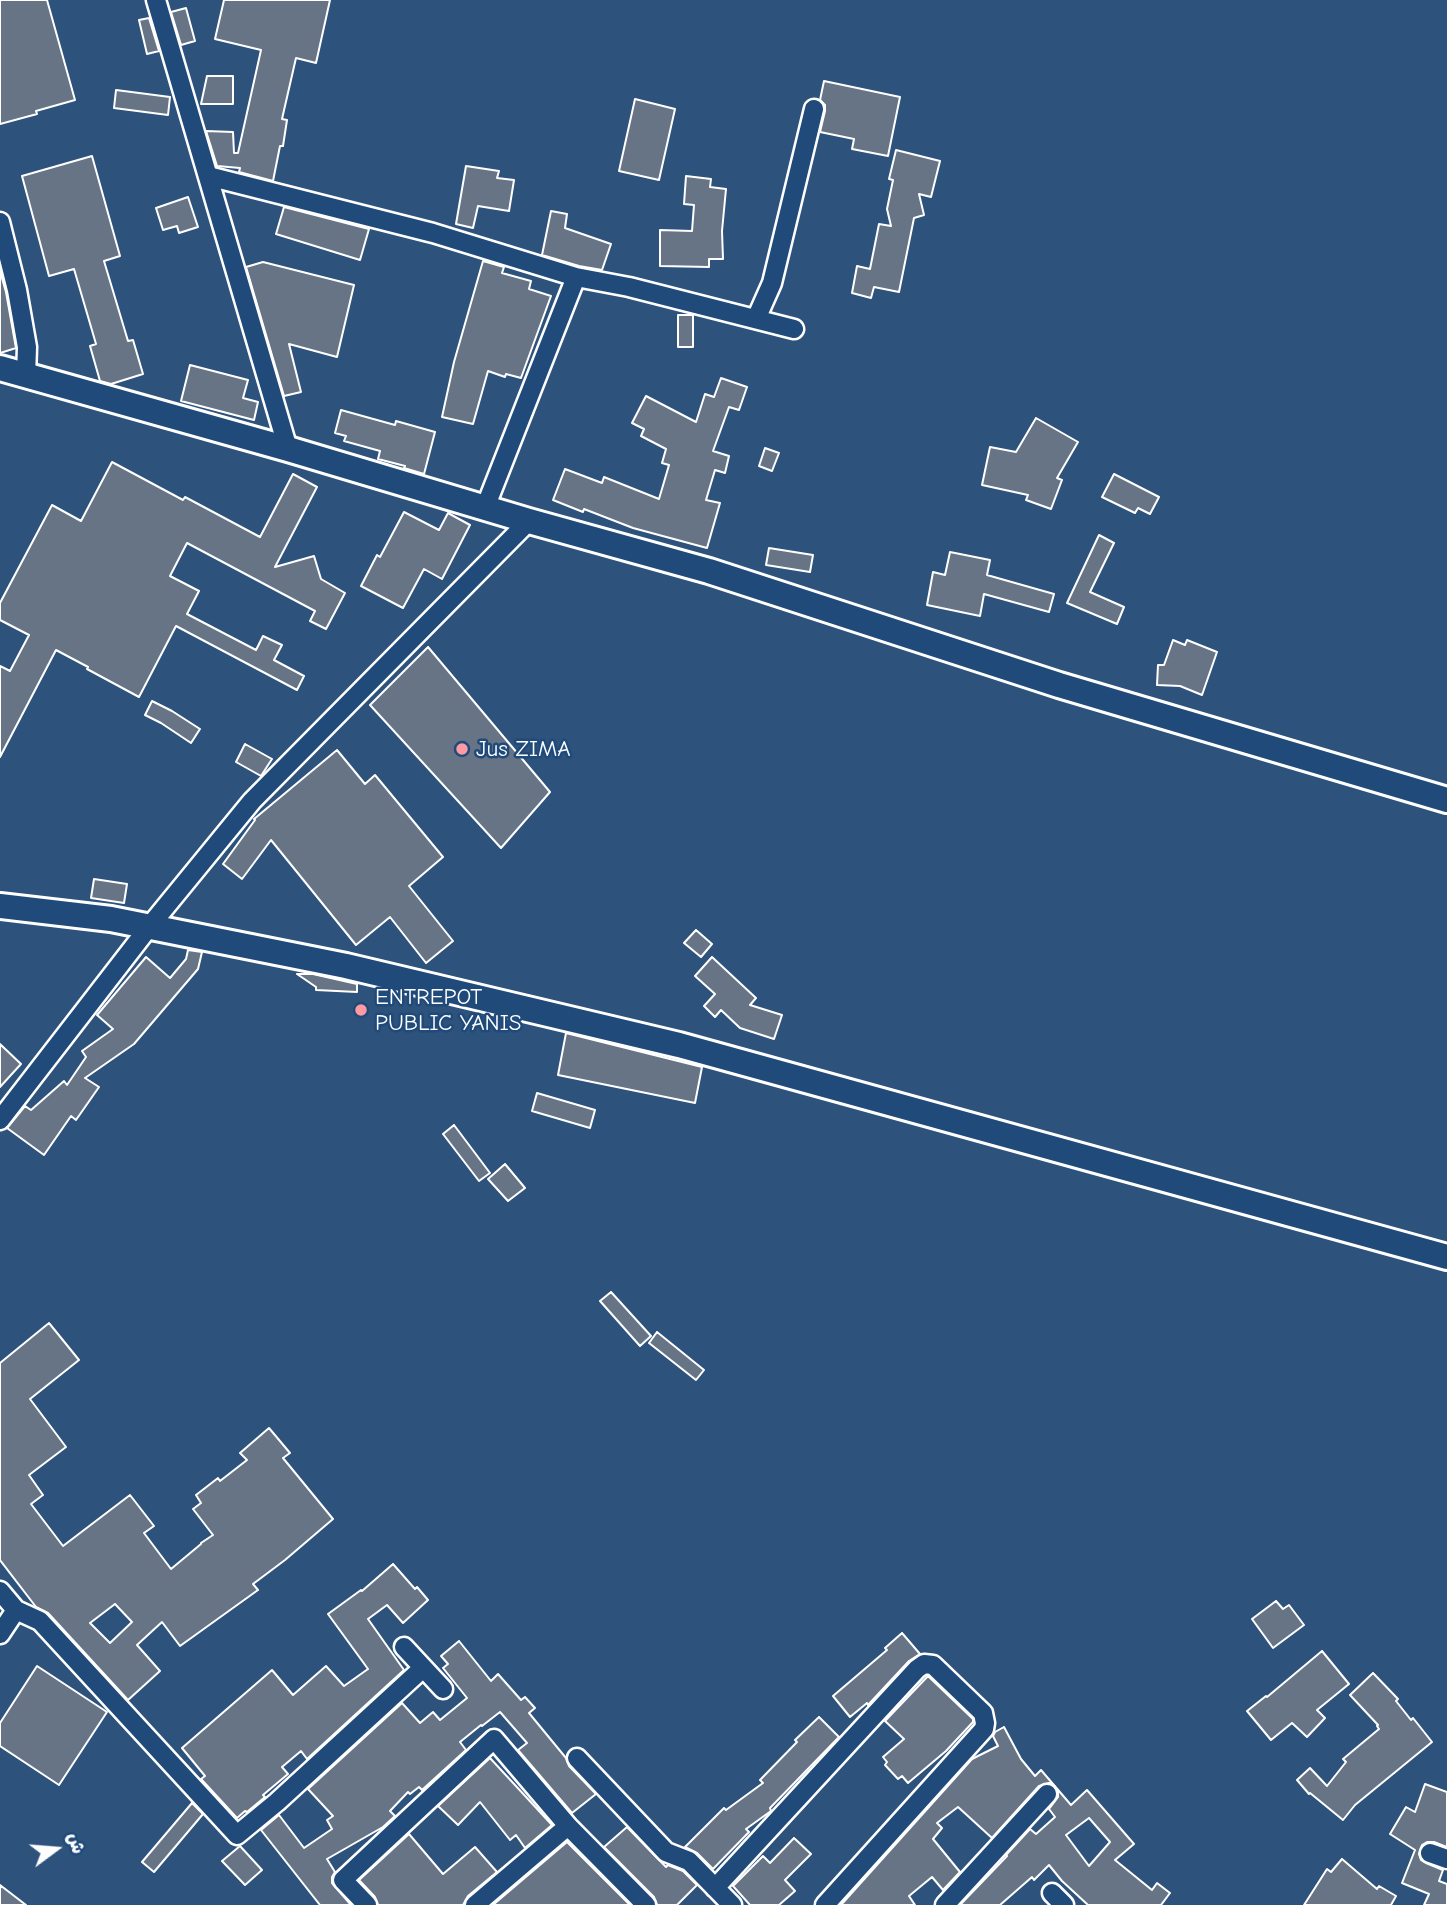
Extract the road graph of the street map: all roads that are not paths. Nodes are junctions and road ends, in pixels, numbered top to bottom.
1 (156, 0) edge
2 (814, 109) dead end
3 (208, 176) junction
4 (0, 222) edge
5 (576, 277) junction
6 (756, 319) junction
7 (794, 329) dead end
8 (0, 368) edge
9 (26, 377) junction
10 (288, 449) junction
11 (485, 508) junction
12 (529, 521) junction
13 (1447, 800) edge
14 (0, 906) edge
15 (149, 927) junction
16 (0, 1119) edge
17 (1447, 1257) edge
18 (0, 1591) edge
19 (16, 1610) junction
20 (0, 1634) edge
21 (404, 1647) dead end
22 (423, 1668) junction
23 (443, 1689) dead end
24 (577, 1758) dead end
25 (1047, 1794) dead end
26 (568, 1826) junction
27 (716, 1888) junction
28 (643, 1904) edge
29 (367, 1905) edge
30 (475, 1905) edge
31 (732, 1905) edge
32 (825, 1905) edge
33 (945, 1905) edge

1 - 3 street
2 - 6 street
3 - 5 street
3 - 10 street
4 - 9 street
5 - 6 street
5 - 11 street
6 - 7 street
8 - 9 main road
9 - 10 main road
10 - 11 main road
11 - 12 main road
12 - 13 main road
12 - 15 street
14 - 15 main road
15 - 16 street
15 - 17 main road
18 - 19 street
19 - 20 street
19 - 22 street
21 - 22 street
22 - 23 street
24 - 27 street
25 - 33 street
26 - 28 street
26 - 29 street
26 - 30 street
27 - 31 street
27 - 32 street

